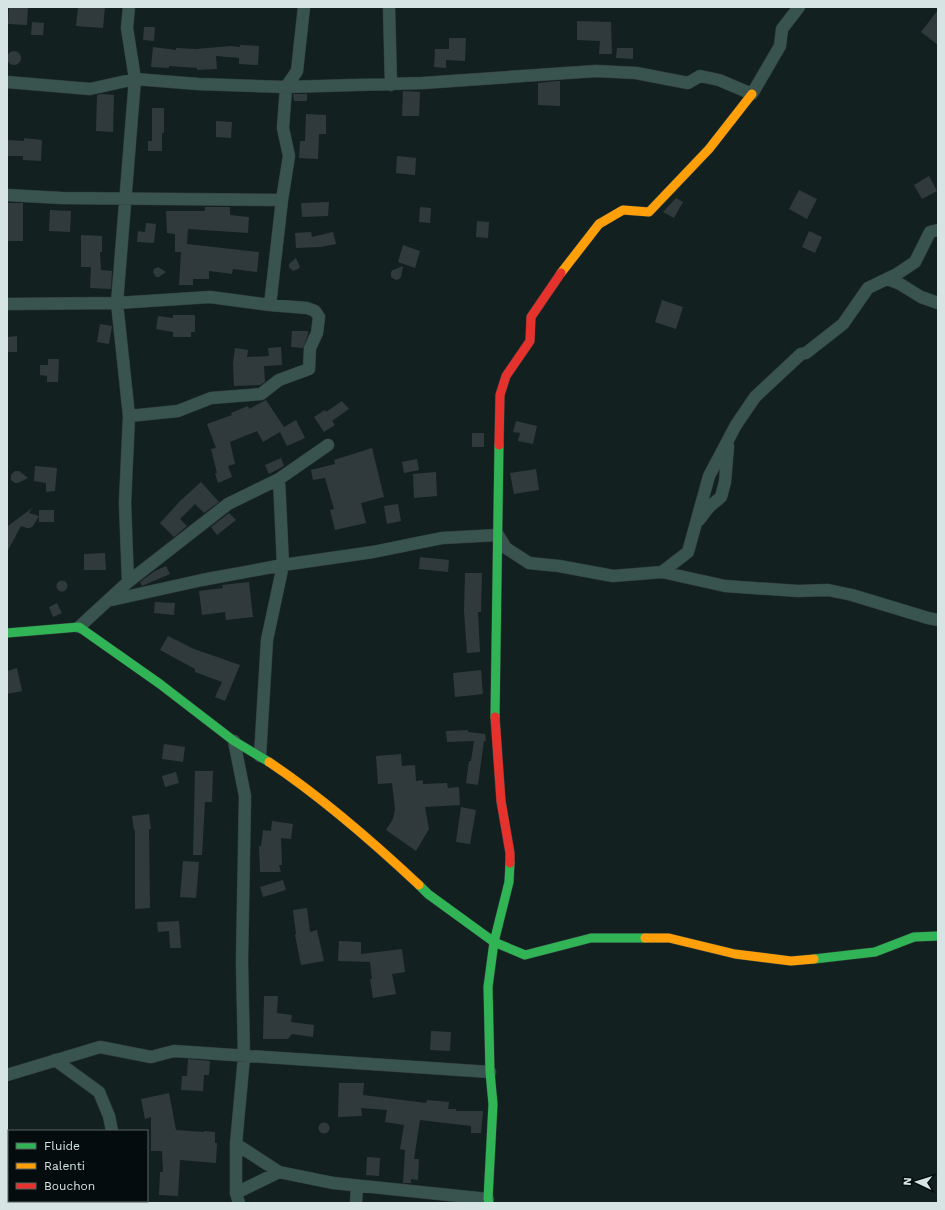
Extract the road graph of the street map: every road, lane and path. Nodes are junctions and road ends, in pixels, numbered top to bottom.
1 (129, 7) edge
2 (304, 7) edge
3 (389, 7) edge
4 (799, 7) edge
5 (135, 79) junction
6 (7, 82) edge
7 (391, 85) junction
8 (286, 87) junction
9 (752, 94) junction
10 (7, 195) edge
11 (125, 199) junction
12 (282, 200) junction
13 (938, 230) edge
14 (887, 279) junction
15 (117, 303) junction
16 (938, 303) edge
17 (7, 304) edge
18 (270, 305) junction
19 (129, 416) junction
20 (729, 439) junction
21 (328, 445) dead end
22 (279, 479) junction
23 (696, 524) junction
24 (498, 535) junction
25 (283, 565) junction
26 (662, 572) junction
27 (128, 582) junction
28 (107, 601) junction
29 (938, 620) edge
30 (79, 627) junction
31 (7, 633) edge
32 (234, 741) junction
33 (260, 756) junction
34 (938, 936) edge
35 (494, 942) junction
36 (244, 1057) junction
37 (56, 1060) junction
38 (490, 1072) junction
39 (7, 1075) edge
40 (112, 1130) edge
41 (236, 1144) junction
42 (279, 1172) junction
43 (357, 1186) junction
44 (238, 1198) edge
45 (488, 1201) edge
46 (356, 1203) edge

1 - 5 street
2 - 8 street
3 - 7 street
4 - 9 street
5 - 6 street
5 - 8 street
5 - 11 street
7 - 8 street
7 - 9 street
8 - 12 street
9 - 24 street
10 - 11 street
11 - 12 street
11 - 15 street
12 - 18 street
13 - 14 street
14 - 16 street
14 - 20 street
15 - 17 street
15 - 18 street
15 - 19 street
18 - 19 street
19 - 27 street
20 - 23 street
20 - 23 street
21 - 22 street
22 - 25 street
22 - 27 street
23 - 26 street
24 - 25 street
24 - 26 street
24 - 35 street
25 - 28 street
25 - 33 street
26 - 29 street
27 - 28 street
28 - 30 street
30 - 31 street
30 - 32 street
32 - 33 street
32 - 36 street
33 - 35 street
34 - 35 street
35 - 38 street
36 - 37 street
36 - 38 street
36 - 41 street
37 - 39 street
37 - 40 street
38 - 45 street
41 - 42 street
41 - 44 street
42 - 43 street
42 - 44 street
43 - 45 street
43 - 46 street

